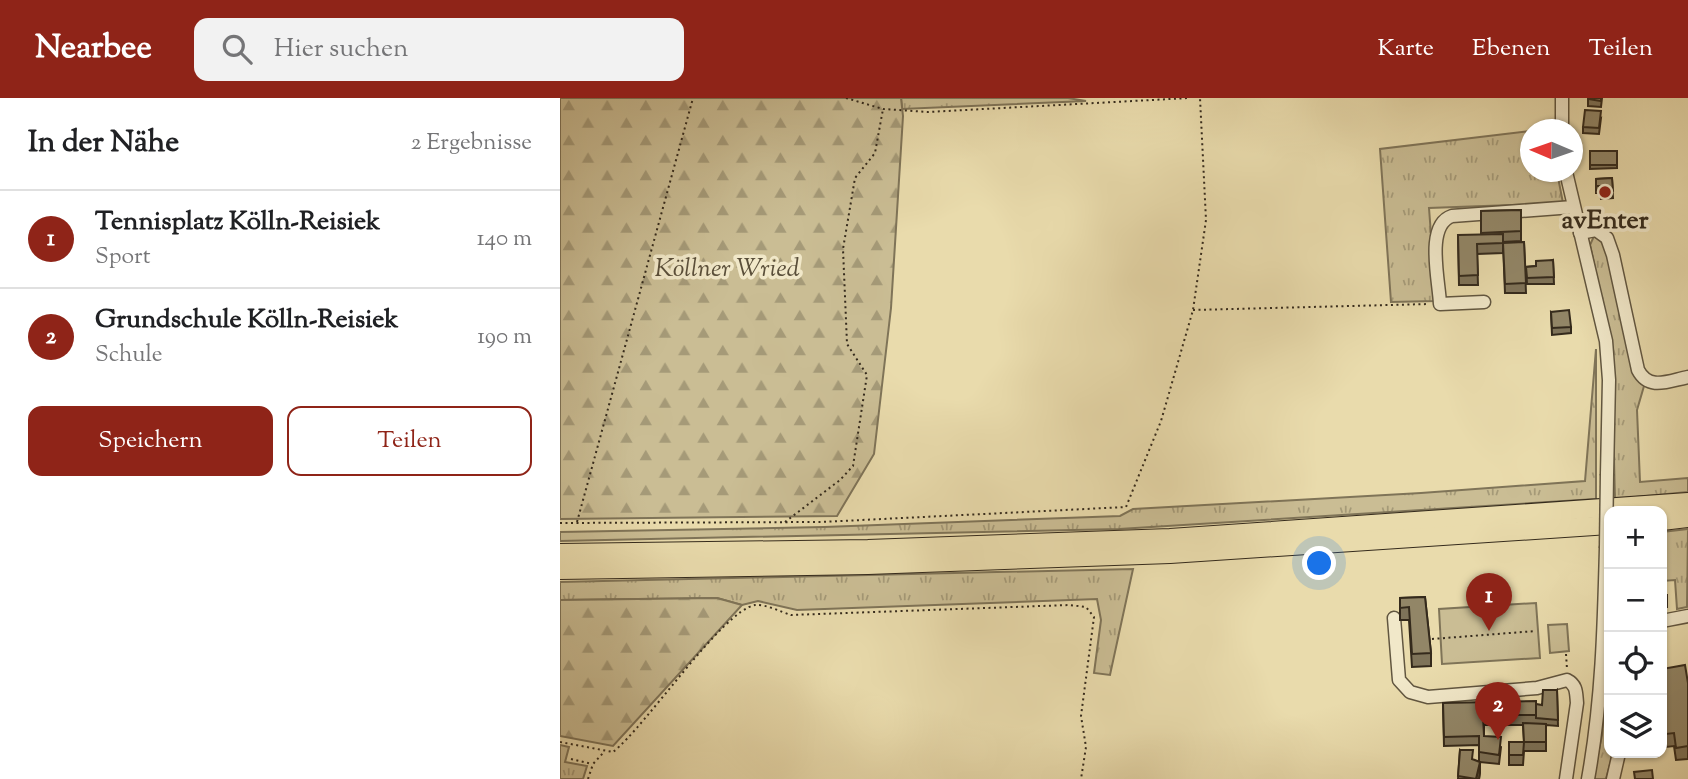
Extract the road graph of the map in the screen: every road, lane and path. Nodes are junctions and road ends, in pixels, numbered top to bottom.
1 (693, 98) edge
2 (846, 98) edge
3 (1189, 98) edge
4 (1199, 98) edge
5 (1562, 98) edge
6 (883, 109) junction
7 (1562, 119) edge
8 (1568, 182) edge
9 (1573, 207) junction
10 (1580, 233) junction
11 (1484, 302) dead end
12 (1440, 304) junction
13 (1193, 310) junction
14 (1688, 377) edge
15 (1688, 502) edge
16 (1688, 518) edge
17 (1667, 520) edge
18 (785, 522) junction
19 (560, 523) edge
20 (576, 523) junction
21 (1604, 525) edge
22 (560, 554) edge
23 (560, 570) edge
24 (1688, 615) edge
25 (1394, 618) dead end
26 (1667, 620) edge
27 (1536, 631) dead end
28 (1432, 639) edge
29 (1566, 654) dead end
30 (1567, 680) junction
31 (560, 742) edge
32 (605, 751) junction
33 (1618, 758) edge
34 (571, 759) dead end
35 (593, 764) junction
36 (589, 779) edge
37 (1081, 779) edge
38 (1566, 779) edge
39 (1588, 779) edge
40 (1613, 779) edge

1 - 20 path
2 - 6 path
3 - 6 path
4 - 13 path
5 - 7 street
6 - 18 path
8 - 9 street
9 - 10 street
9 - 12 street
10 - 14 street
10 - 39 street, bridge
11 - 12 street
12 - 13 path
13 - 18 path
15 - 22 highway
16 - 17 highway
18 - 20 path
19 - 20 path
21 - 23 highway
24 - 26 street
25 - 30 street
27 - 28 path
29 - 30 path
30 - 38 street
31 - 32 path
32 - 35 path
32 - 37 path
33 - 40 street
34 - 35 path
35 - 36 path

